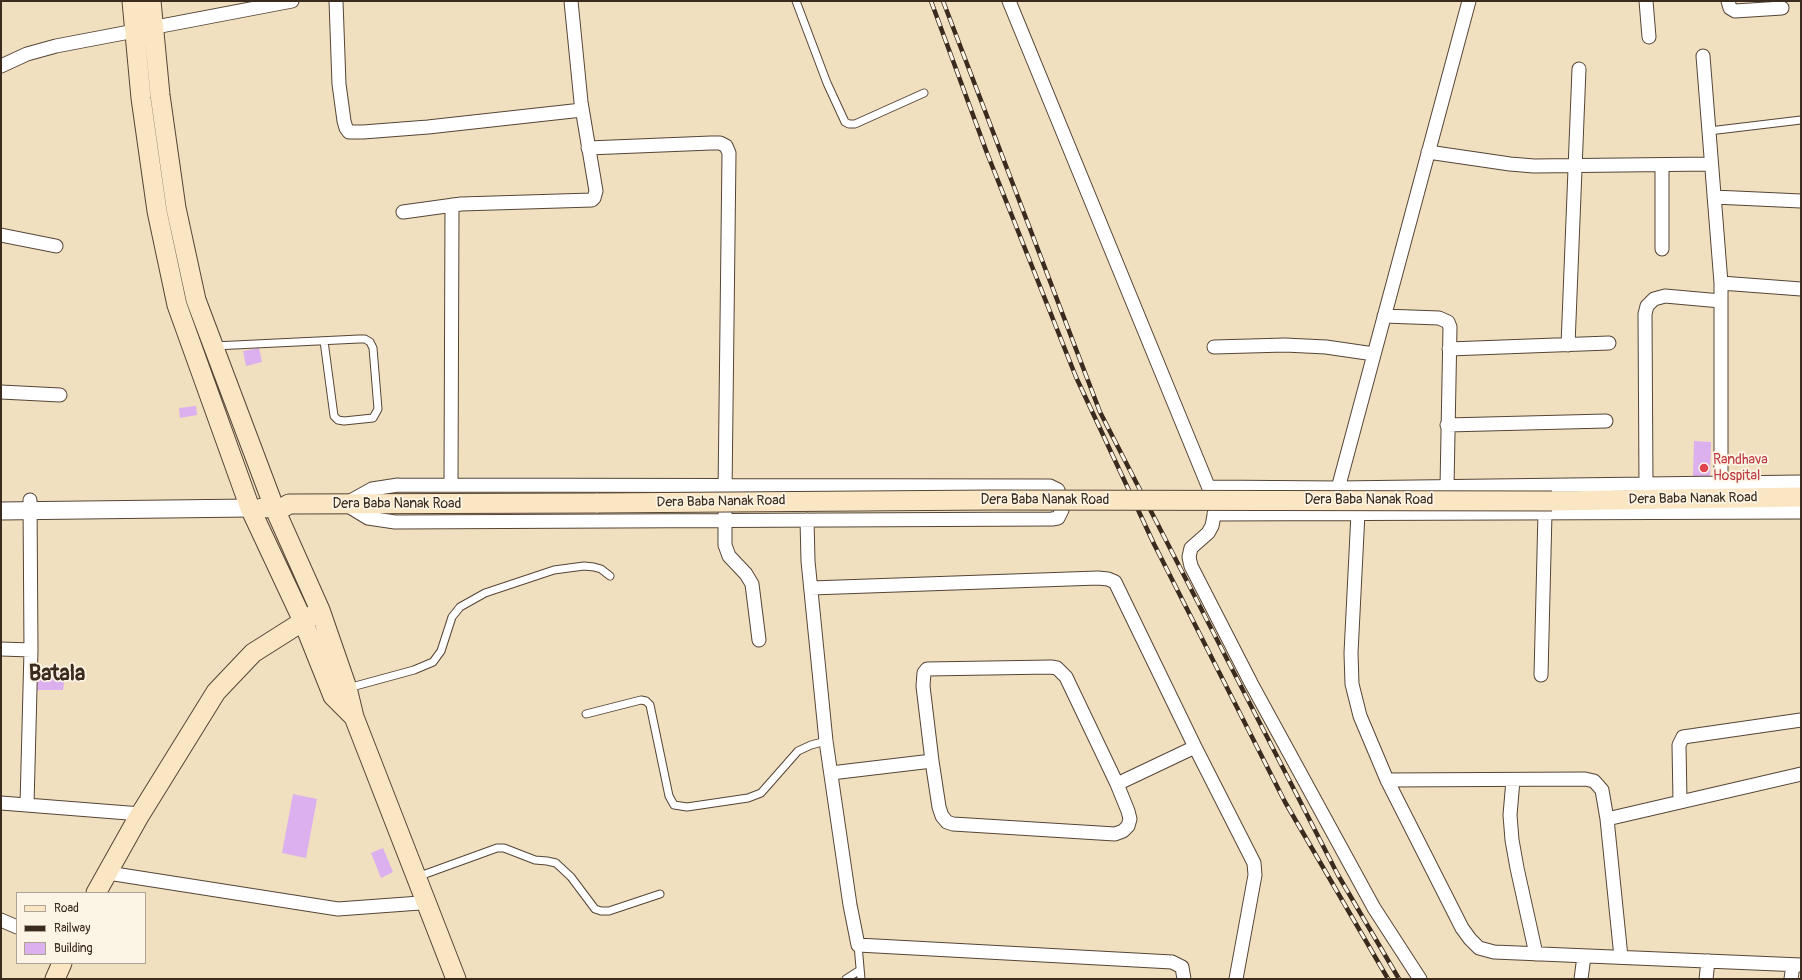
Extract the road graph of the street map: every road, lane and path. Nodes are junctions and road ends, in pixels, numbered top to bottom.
1 (132, 1) edge
2 (151, 1) edge
3 (292, 1) edge
4 (336, 1) edge
5 (571, 1) edge
6 (796, 1) edge
7 (1010, 1) edge
8 (1469, 1) edge
9 (1646, 1) edge
10 (1728, 1) edge
11 (1782, 8) dead end
12 (154, 28) junction
13 (135, 32) junction
14 (1649, 37) dead end
15 (1703, 56) dead end
16 (1, 66) edge
17 (1579, 69) dead end
18 (924, 93) dead end
19 (582, 110) junction
20 (1801, 120) edge
21 (1709, 132) junction
22 (588, 148) junction
23 (1428, 152) junction
24 (1711, 164) junction
25 (1662, 165) junction
26 (1576, 166) junction
27 (1714, 197) junction
28 (1801, 201) edge
29 (452, 205) junction
30 (403, 212) dead end
31 (1, 235) edge
32 (56, 246) dead end
33 (1662, 249) dead end
34 (1721, 283) junction
35 (1801, 289) edge
36 (1721, 301) junction
37 (1384, 316) junction
38 (324, 341) junction
39 (1609, 343) dead end
40 (1568, 344) junction
41 (212, 346) junction
42 (1214, 347) dead end
43 (1449, 349) junction
44 (1374, 354) junction
45 (1, 392) edge
46 (60, 394) dead end
47 (1606, 421) dead end
48 (1447, 425) junction
49 (1801, 482) edge
50 (1721, 483) junction
51 (1646, 484) junction
52 (451, 485) junction
53 (725, 486) junction
54 (1209, 487) junction
55 (1447, 487) junction
56 (1338, 488) junction
57 (1801, 497) edge
58 (1, 501) edge
59 (248, 503) junction
60 (278, 503) junction
61 (345, 504) junction
62 (30, 505) junction
63 (1, 511) edge
64 (1801, 512) edge
65 (1331, 513) junction
66 (1358, 513) junction
67 (1545, 513) junction
68 (1214, 514) junction
69 (807, 520) junction
70 (725, 521) junction
71 (610, 576) dead end
72 (811, 588) junction
73 (320, 610) junction
74 (303, 621) junction
75 (759, 640) dead end
76 (1, 650) edge
77 (32, 650) junction
78 (1541, 675) dead end
79 (348, 688) junction
80 (586, 714) dead end
81 (354, 717) junction
82 (1801, 720) edge
83 (826, 741) junction
84 (1195, 747) junction
85 (932, 761) junction
86 (831, 773) junction
87 (1801, 774) edge
88 (1386, 780) junction
89 (1513, 780) junction
90 (1117, 784) junction
91 (1680, 802) junction
92 (1, 803) edge
93 (27, 805) junction
94 (141, 814) junction
95 (1607, 819) junction
96 (108, 873) junction
97 (416, 877) junction
98 (97, 892) edge
99 (660, 894) dead end
100 (420, 903) dead end
101 (1, 920) edge
102 (16, 927) edge
103 (858, 945) junction
104 (1536, 954) junction
105 (1584, 956) junction
106 (1621, 957) junction
107 (1708, 961) junction
108 (62, 964) edge
109 (1797, 965) edge
110 (860, 970) junction
111 (56, 979) edge
112 (456, 979) edge
113 (846, 979) edge
114 (861, 979) edge
115 (1184, 979) edge
116 (1236, 979) edge
117 (1420, 979) edge
118 (1580, 979) edge
119 (1706, 979) edge
120 (1790, 979) edge

1 - 13 main road
2 - 12 main road
3 - 12 street
4 - 19 street
5 - 19 street
6 - 18 lane
7 - 54 street
8 - 23 street
9 - 14 street
10 - 11 street
12 - 13 street
12 - 41 main road
13 - 16 street
13 - 59 main road
15 - 21 street
17 - 26 street
19 - 22 street
20 - 21 lane
21 - 24 street
22 - 29 street
22 - 53 street
23 - 26 street
23 - 37 street
24 - 25 street
24 - 27 street
25 - 26 street
25 - 33 street
26 - 40 street
27 - 28 street
27 - 34 street
29 - 30 street
29 - 52 street
31 - 32 street
34 - 35 street
34 - 36 street
36 - 50 street
36 - 51 street
37 - 43 street
37 - 44 street
38 - 38 lane
38 - 41 lane
39 - 40 street
40 - 43 street
41 - 60 main road
42 - 44 street
43 - 48 street
44 - 56 street
45 - 46 street
47 - 48 street
48 - 55 street
49 - 50 street
50 - 51 street
51 - 55 street
52 - 53 street
52 - 61 street
53 - 69 street
53 - 70 street
54 - 56 street
54 - 68 street
55 - 56 street
56 - 65 street
57 - 61 main road, Dera Baba Nanak Road, bridge
58 - 62 street
59 - 60 main road, Dera Baba Nanak Road
59 - 62 street
59 - 74 main road
60 - 61 main road, Dera Baba Nanak Road
60 - 73 main road
61 - 70 street
62 - 63 street
62 - 77 street
64 - 67 street
65 - 66 street
65 - 68 street
66 - 67 street
66 - 88 street
67 - 78 street
68 - 117 street
69 - 70 street
69 - 72 street
70 - 75 street
71 - 79 lane
72 - 83 street
72 - 84 street
73 - 74 main road
73 - 79 main road
74 - 81 main road
74 - 94 main road
76 - 77 street
77 - 93 street
79 - 81 main road
80 - 83 lane
81 - 97 main road
82 - 91 street
83 - 86 street
84 - 90 street
84 - 116 street
85 - 86 street
85 - 90 street
85 - 90 street
86 - 103 street
87 - 91 street
88 - 89 street
88 - 104 street
89 - 95 street
89 - 104 street
91 - 95 street
92 - 93 street
93 - 94 street
94 - 96 main road
95 - 106 street
96 - 98 main road
96 - 100 street
97 - 99 lane
97 - 112 main road
101 - 102 street
103 - 110 lane
103 - 115 street
104 - 105 street
105 - 106 street
105 - 118 street
106 - 107 street
107 - 109 street
107 - 119 street
108 - 111 main road
109 - 120 street
110 - 113 lane
110 - 114 lane

